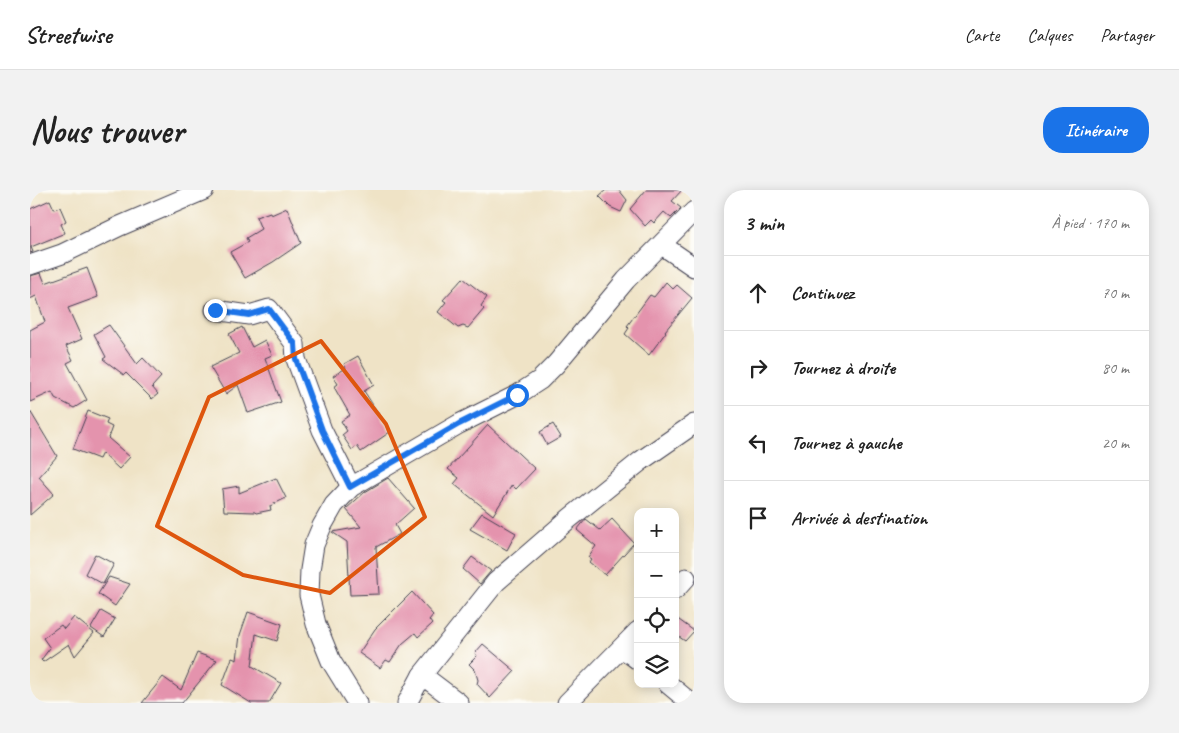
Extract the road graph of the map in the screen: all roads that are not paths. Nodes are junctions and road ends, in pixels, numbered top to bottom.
1 (204, 190) edge
2 (694, 211) edge
3 (662, 245) junction
4 (30, 265) edge
5 (694, 266) edge
6 (215, 310) dead end
7 (694, 424) edge
8 (350, 487) junction
9 (634, 635) edge
10 (622, 648) junction
11 (634, 657) edge
12 (422, 675) junction
13 (673, 688) edge
14 (357, 703) edge
15 (408, 703) edge
16 (459, 703) edge
17 (567, 703) edge
18 (691, 703) edge

1 - 4 street
2 - 3 street
3 - 5 street
3 - 8 street
6 - 8 street
7 - 12 street
8 - 14 street
9 - 10 street
10 - 11 street
10 - 17 street
12 - 15 street
12 - 16 street
13 - 18 street

